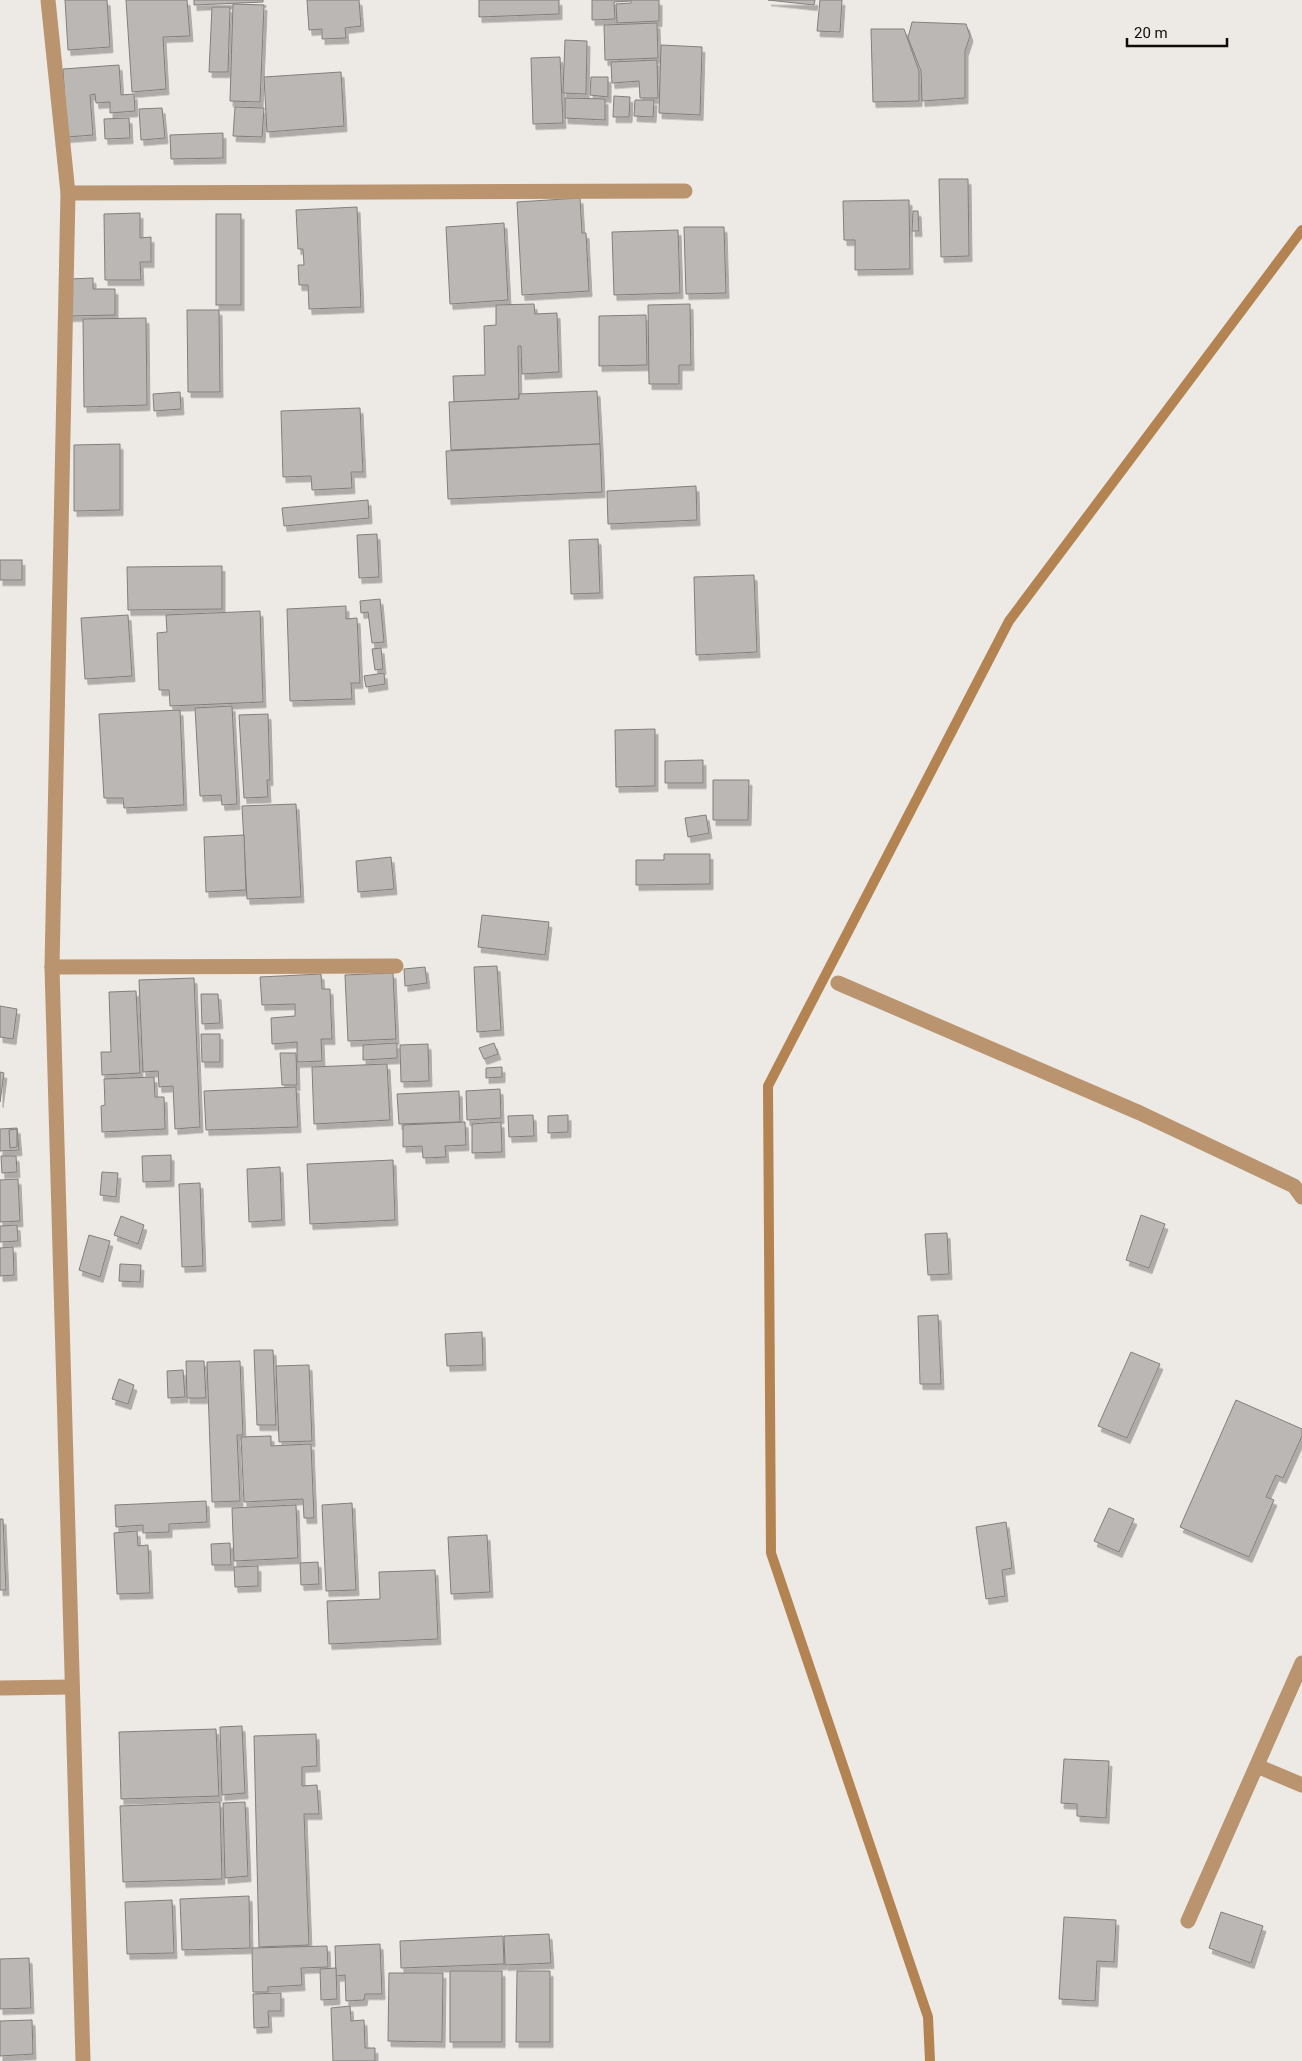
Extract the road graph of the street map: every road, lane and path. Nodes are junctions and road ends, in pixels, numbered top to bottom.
1 (48, 0) edge
2 (686, 191) dead end
3 (68, 193) junction
4 (396, 966) dead end
5 (52, 967) junction
6 (838, 983) dead end
7 (1302, 1197) edge
8 (1302, 1663) edge
9 (72, 1687) junction
10 (0, 1688) edge
11 (1257, 1766) junction
12 (1302, 1786) edge
13 (1188, 1922) dead end
14 (83, 2061) edge

1 - 3 street
2 - 3 street
3 - 5 street
4 - 5 street
5 - 9 street
6 - 7 street
8 - 11 street
9 - 10 street
9 - 14 street
11 - 12 street
11 - 13 street

